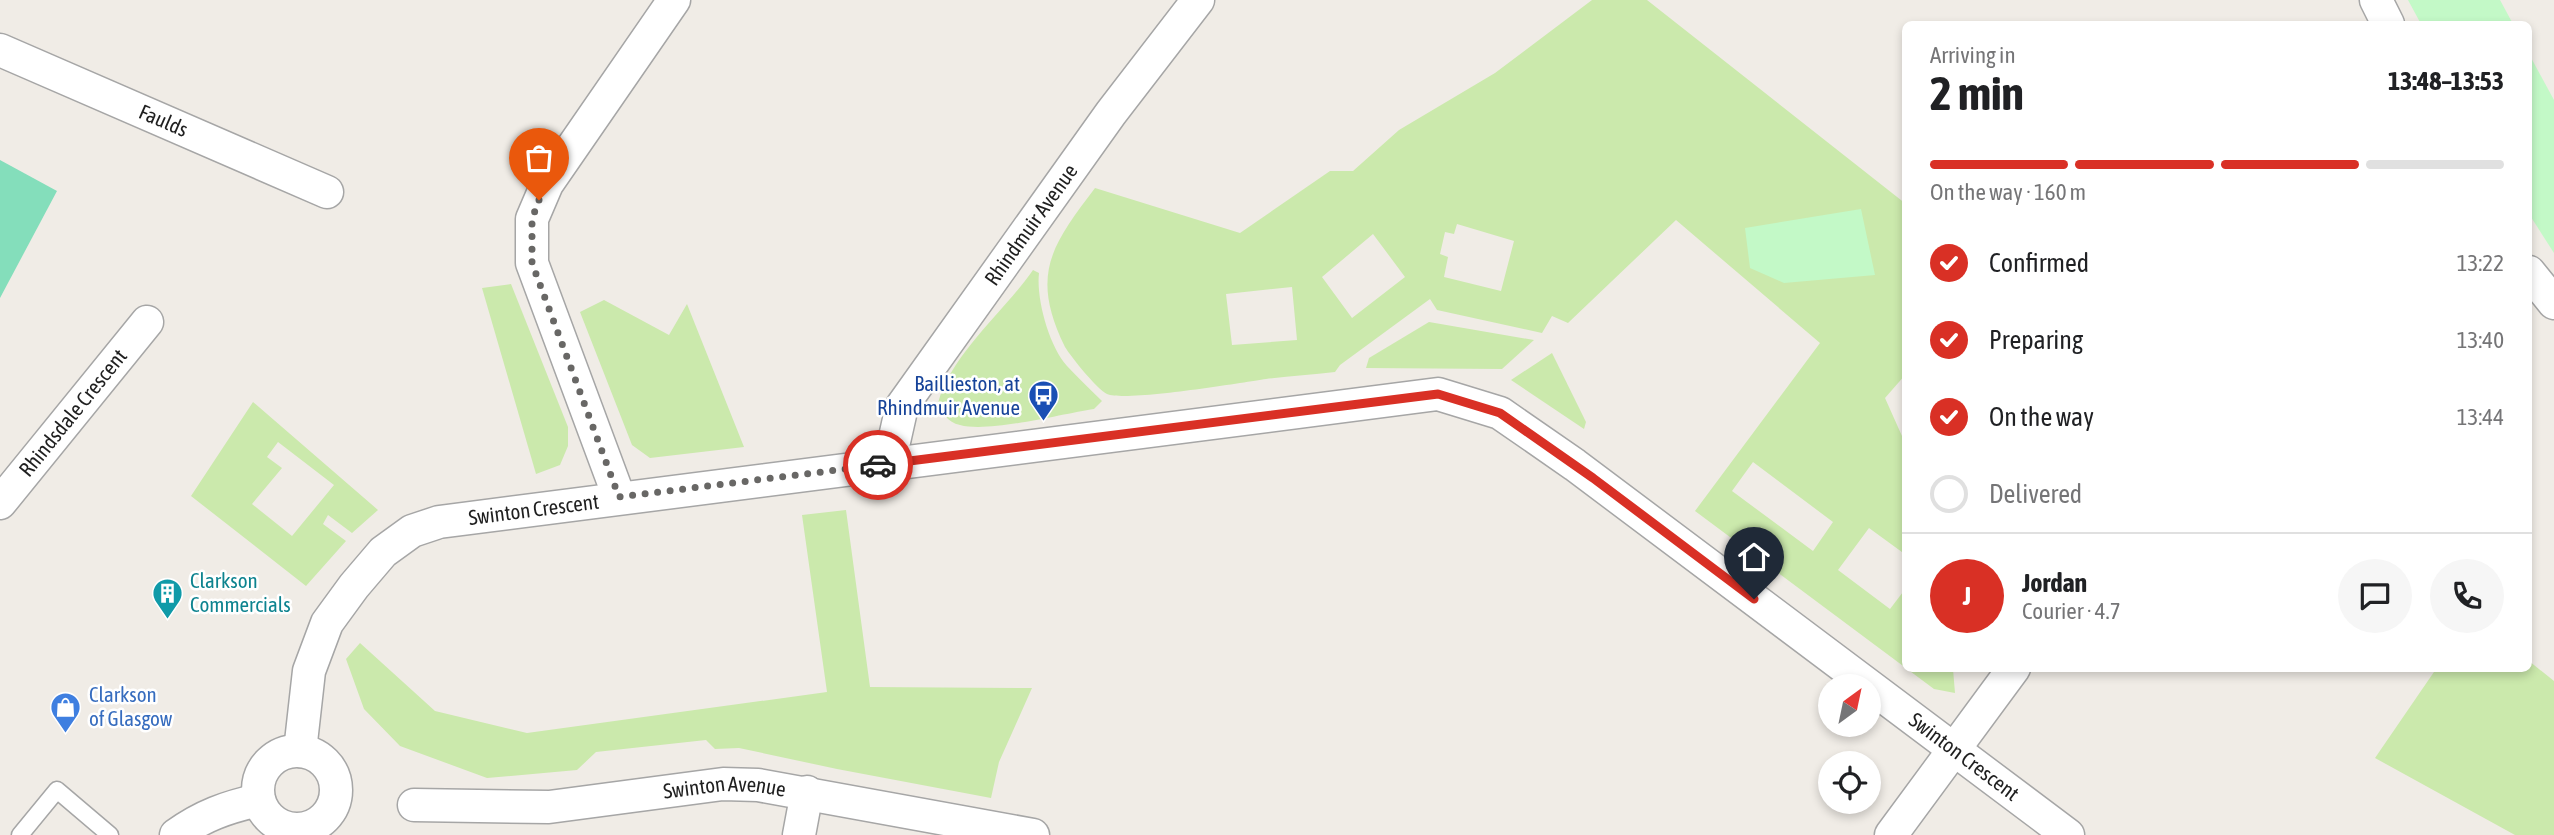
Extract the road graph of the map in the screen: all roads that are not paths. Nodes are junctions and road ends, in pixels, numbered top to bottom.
1 (674, 0) edge
2 (1198, 0) edge
3 (2376, 0) edge
4 (2386, 21) edge
5 (0, 50) edge
6 (327, 192) dead end
7 (2532, 276) edge
8 (2554, 303) edge
9 (147, 322) dead end
10 (889, 464) junction
11 (619, 497) junction
12 (0, 503) edge
13 (2011, 672) edge
14 (1954, 750) junction
15 (300, 751) junction
16 (807, 792) junction
17 (258, 800) junction
18 (414, 805) dead end
19 (20, 835) edge
20 (110, 835) edge
21 (176, 835) edge
22 (799, 835) edge
23 (1033, 835) edge
24 (1891, 835) edge
25 (2068, 835) edge

1 - 11 street
2 - 10 street, Rhindmuir Avenue
3 - 4 street
5 - 6 street, Faulds
7 - 8 street
9 - 12 street, Rhindsdale Crescent
10 - 11 street, Swinton Crescent
10 - 14 street, Swinton Crescent
11 - 15 street, Swinton Crescent
13 - 14 street
14 - 24 street
14 - 25 street, Swinton Crescent
15 - 17 street
15 - 17 street
16 - 18 street, Swinton Avenue
16 - 22 street
16 - 23 street, Swinton Avenue
17 - 21 street
19 - 20 lane

